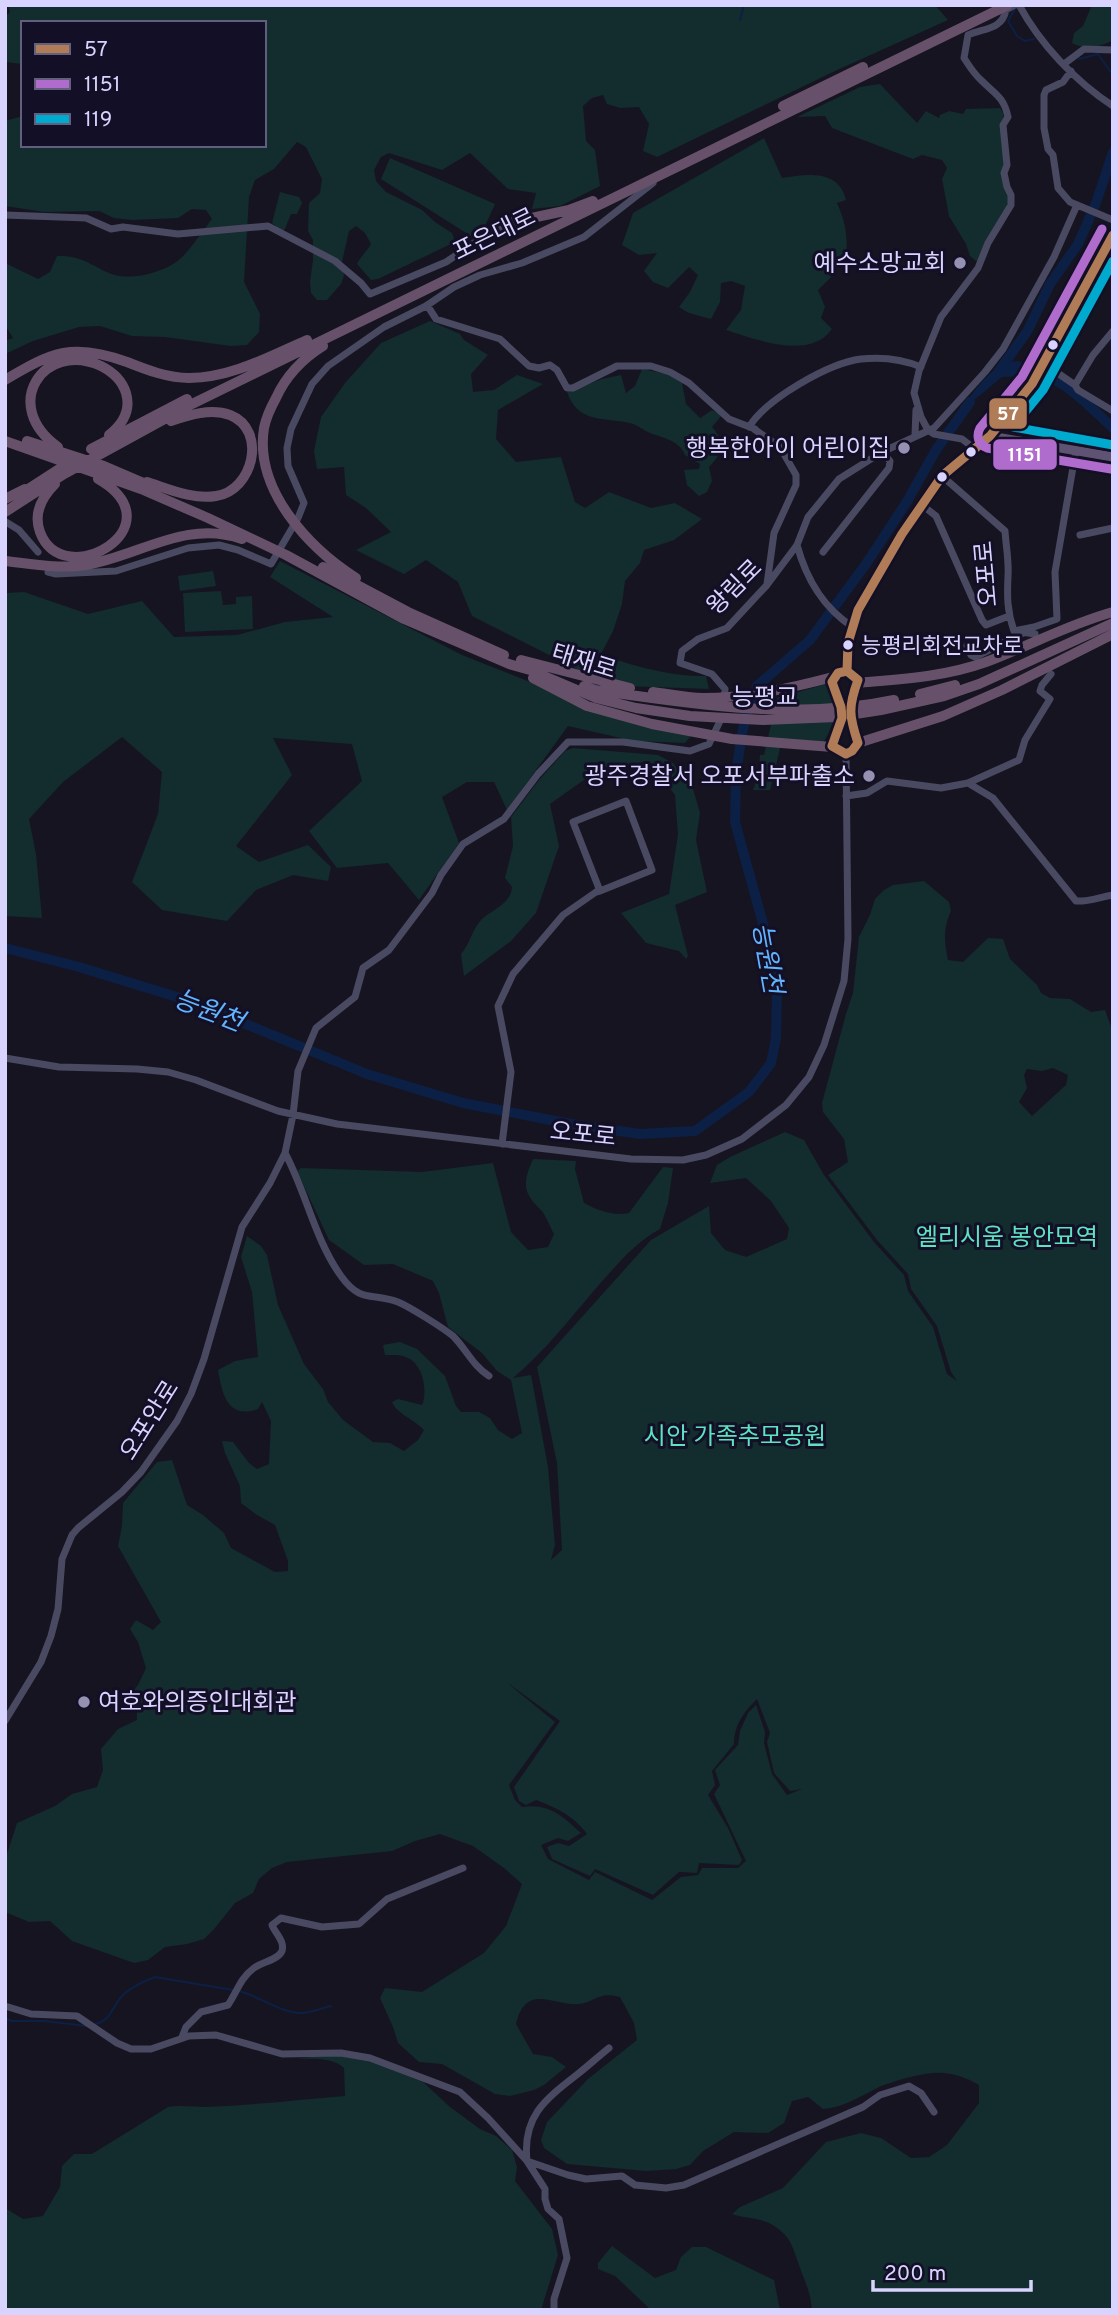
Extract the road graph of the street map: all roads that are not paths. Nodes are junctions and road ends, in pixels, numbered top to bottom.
1 (1017, 5) edge
2 (1001, 7) edge
3 (1113, 50) edge
4 (1064, 64) junction
5 (1071, 71) junction
6 (1112, 105) edge
7 (673, 168) junction
8 (593, 201) junction
9 (1079, 206) junction
10 (5, 215) edge
11 (1113, 220) edge
12 (514, 227) joint
13 (1113, 235) edge
14 (520, 254) dead end
15 (522, 263) junction
16 (427, 305) junction
17 (387, 308) junction
18 (1113, 331) edge
19 (310, 339) junction
20 (1043, 363) junction
21 (920, 367) junction
22 (5, 380) edge
23 (1075, 385) junction
24 (917, 406) junction
25 (1113, 411) edge
26 (753, 428) junction
27 (931, 432) junction
28 (5, 434) edge
29 (915, 435) junction
30 (990, 436) junction
31 (5, 442) edge
32 (120, 443) junction
33 (975, 449) junction
34 (1076, 450) junction
35 (95, 452) junction
36 (883, 453) junction
37 (74, 456) junction
38 (1113, 457) edge
39 (81, 469) junction
40 (60, 472) junction
41 (942, 476) junction
42 (132, 478) junction
43 (5, 502) edge
44 (922, 505) junction
45 (5, 512) edge
46 (6, 522) edge
47 (1113, 528) edge
48 (1080, 535) dead end
49 (797, 545) junction
50 (38, 552) dead end
51 (823, 552) dead end
52 (286, 555) junction
53 (5, 561) edge
54 (48, 572) dead end
55 (767, 585) junction
56 (408, 612) junction
57 (1113, 612) edge
58 (1009, 616) junction
59 (1113, 621) edge
60 (853, 627) junction
61 (1014, 631) junction
62 (1024, 633) junction
63 (1035, 634) dead end
64 (1113, 634) edge
65 (967, 646) dead end
66 (509, 661) junction
67 (847, 671) junction
68 (1051, 674) dead end
69 (834, 677) junction
70 (857, 682) junction
71 (694, 706) junction
72 (859, 743) junction
73 (832, 747) junction
74 (846, 754) junction
75 (968, 783) junction
76 (846, 796) junction
77 (600, 891) junction
78 (1113, 895) edge
79 (5, 1058) edge
80 (293, 1115) junction
81 (502, 1144) junction
82 (285, 1153) junction
83 (489, 1376) dead end
84 (5, 1721) edge
85 (463, 1868) dead end
86 (5, 2006) edge
87 (182, 2037) junction
88 (608, 2048) dead end
89 (934, 2112) dead end
90 (527, 2161) junction
91 (554, 2310) edge

1 - 4 street
1 - 21 street
2 - 7 highway, 포은대로
2 - 8 highway, 포은대로
3 - 4 street
4 - 5 street
5 - 6 street
5 - 9 street
7 - 15 street
7 - 17 highway, 포은대로
8 - 12 highway
8 - 19 highway, 포은대로
9 - 11 street
9 - 27 street, 왕림로
10 - 12 street
13 - 20 main road
14 - 15 street
15 - 16 street
16 - 26 street
16 - 54 street
17 - 32 highway, 포은대로
17 - 56 highway
18 - 23 street
19 - 22 highway
19 - 35 highway, 포은대로
20 - 23 street
20 - 30 main road
21 - 24 street
21 - 26 street
23 - 25 street
24 - 27 street
24 - 29 street
26 - 55 street
27 - 29 street, 왕림로
27 - 33 street
28 - 37 highway
29 - 36 street, 왕림로
30 - 33 main road
30 - 34 main road
31 - 39 highway
32 - 35 highway, 포은대로
32 - 42 highway
33 - 41 main road
34 - 38 main road
34 - 61 street
35 - 37 highway
35 - 40 highway
36 - 49 street, 왕림로
36 - 51 street
37 - 42 highway, 태재로
39 - 40 highway
39 - 52 highway
40 - 43 highway
40 - 45 highway
41 - 44 main road
41 - 58 street, 오포로
42 - 56 highway, 태재로
44 - 58 street, 오포로
44 - 60 main road
46 - 50 street
47 - 48 street
49 - 55 street, 왕림로
49 - 60 street
52 - 53 highway
52 - 66 highway, 태재로
55 - 80 street, 왕림로
56 - 66 highway, 태재로
57 - 70 highway
58 - 61 street, 오포로
59 - 71 highway, 능평교
60 - 67 main road
61 - 62 street, 오포로
62 - 63 street, 오포로
62 - 65 street
64 - 72 highway
66 - 71 highway
66 - 71 highway, 태재로
66 - 73 highway
67 - 69 main road
67 - 70 main road
68 - 75 street
69 - 71 highway
69 - 73 main road
70 - 72 main road
72 - 74 main road
73 - 74 main road
74 - 76 street, 오포로
75 - 76 street
75 - 78 street
76 - 81 street, 오포로
77 - 77 street
77 - 81 street
79 - 80 street, 오포로
80 - 81 street, 오포로
80 - 82 street, 오포안로
82 - 83 street
82 - 84 street, 오포안로
85 - 87 street
86 - 87 street
87 - 90 street
88 - 90 street
89 - 90 street
90 - 91 street

